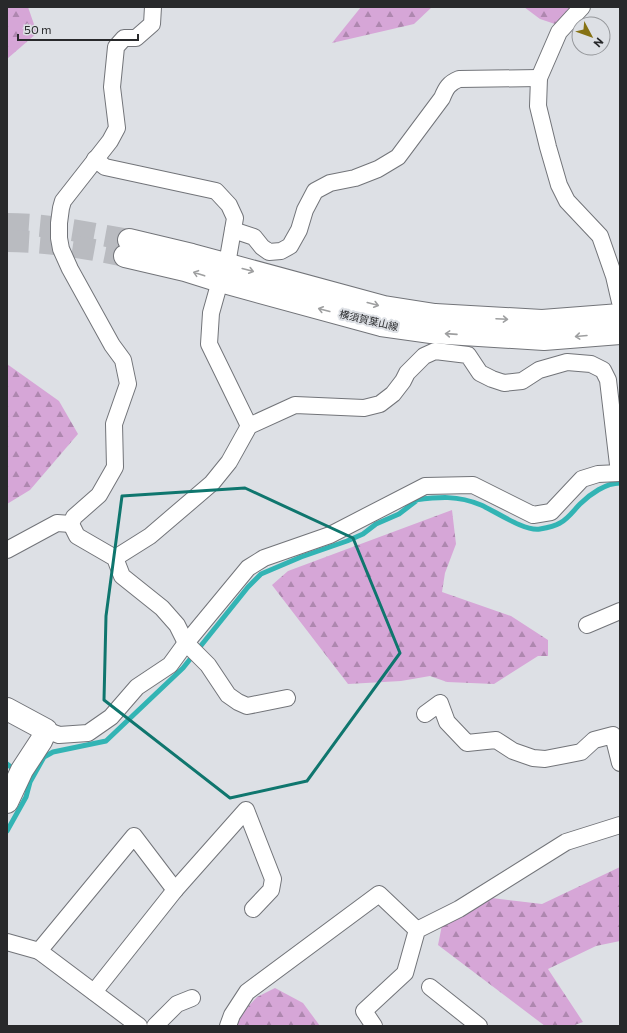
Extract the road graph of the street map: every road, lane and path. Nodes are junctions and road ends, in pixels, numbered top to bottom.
1 (153, 7) edge
2 (582, 7) edge
3 (539, 78) junction
4 (95, 159) junction
5 (233, 230) junction
6 (127, 248) tunnel mouth
7 (223, 272) junction
8 (620, 302) edge
9 (620, 315) edge
10 (620, 333) edge
11 (249, 426) junction
12 (620, 473) edge
13 (71, 524) junction
14 (7, 550) edge
15 (116, 558) junction
16 (620, 611) edge
17 (587, 625) dead end
18 (186, 643) junction
19 (287, 698) dead end
20 (7, 709) edge
21 (425, 714) dead end
22 (46, 730) junction
23 (620, 763) edge
24 (7, 802) edge
25 (620, 825) edge
26 (175, 890) junction
27 (253, 909) dead end
28 (418, 930) junction
29 (7, 942) edge
30 (39, 951) junction
31 (430, 987) dead end
32 (94, 992) junction
33 (192, 998) dead end
34 (139, 1026) edge
35 (155, 1026) edge
36 (228, 1026) edge
37 (374, 1026) edge
38 (478, 1026) edge

1 - 4 street
2 - 3 street
3 - 5 street
3 - 8 street
4 - 5 street
4 - 13 street
5 - 7 street
6 - 7 main road, 横須賀葉山線
7 -> 9 main road, 横須賀葉山線
10 -> 7 main road, 横須賀葉山線
7 - 11 street
11 - 12 street
11 - 15 street
12 - 18 street
13 - 14 street
13 - 15 street
15 - 18 street
16 - 17 street
18 - 19 street
18 - 22 street
20 - 22 main road
21 - 23 street
22 - 24 main road
25 - 28 street
26 - 27 street
26 - 30 street
26 - 32 street
28 - 36 street
28 - 37 street
29 - 30 street
30 - 32 street
31 - 38 street
32 - 34 street
33 - 35 street

